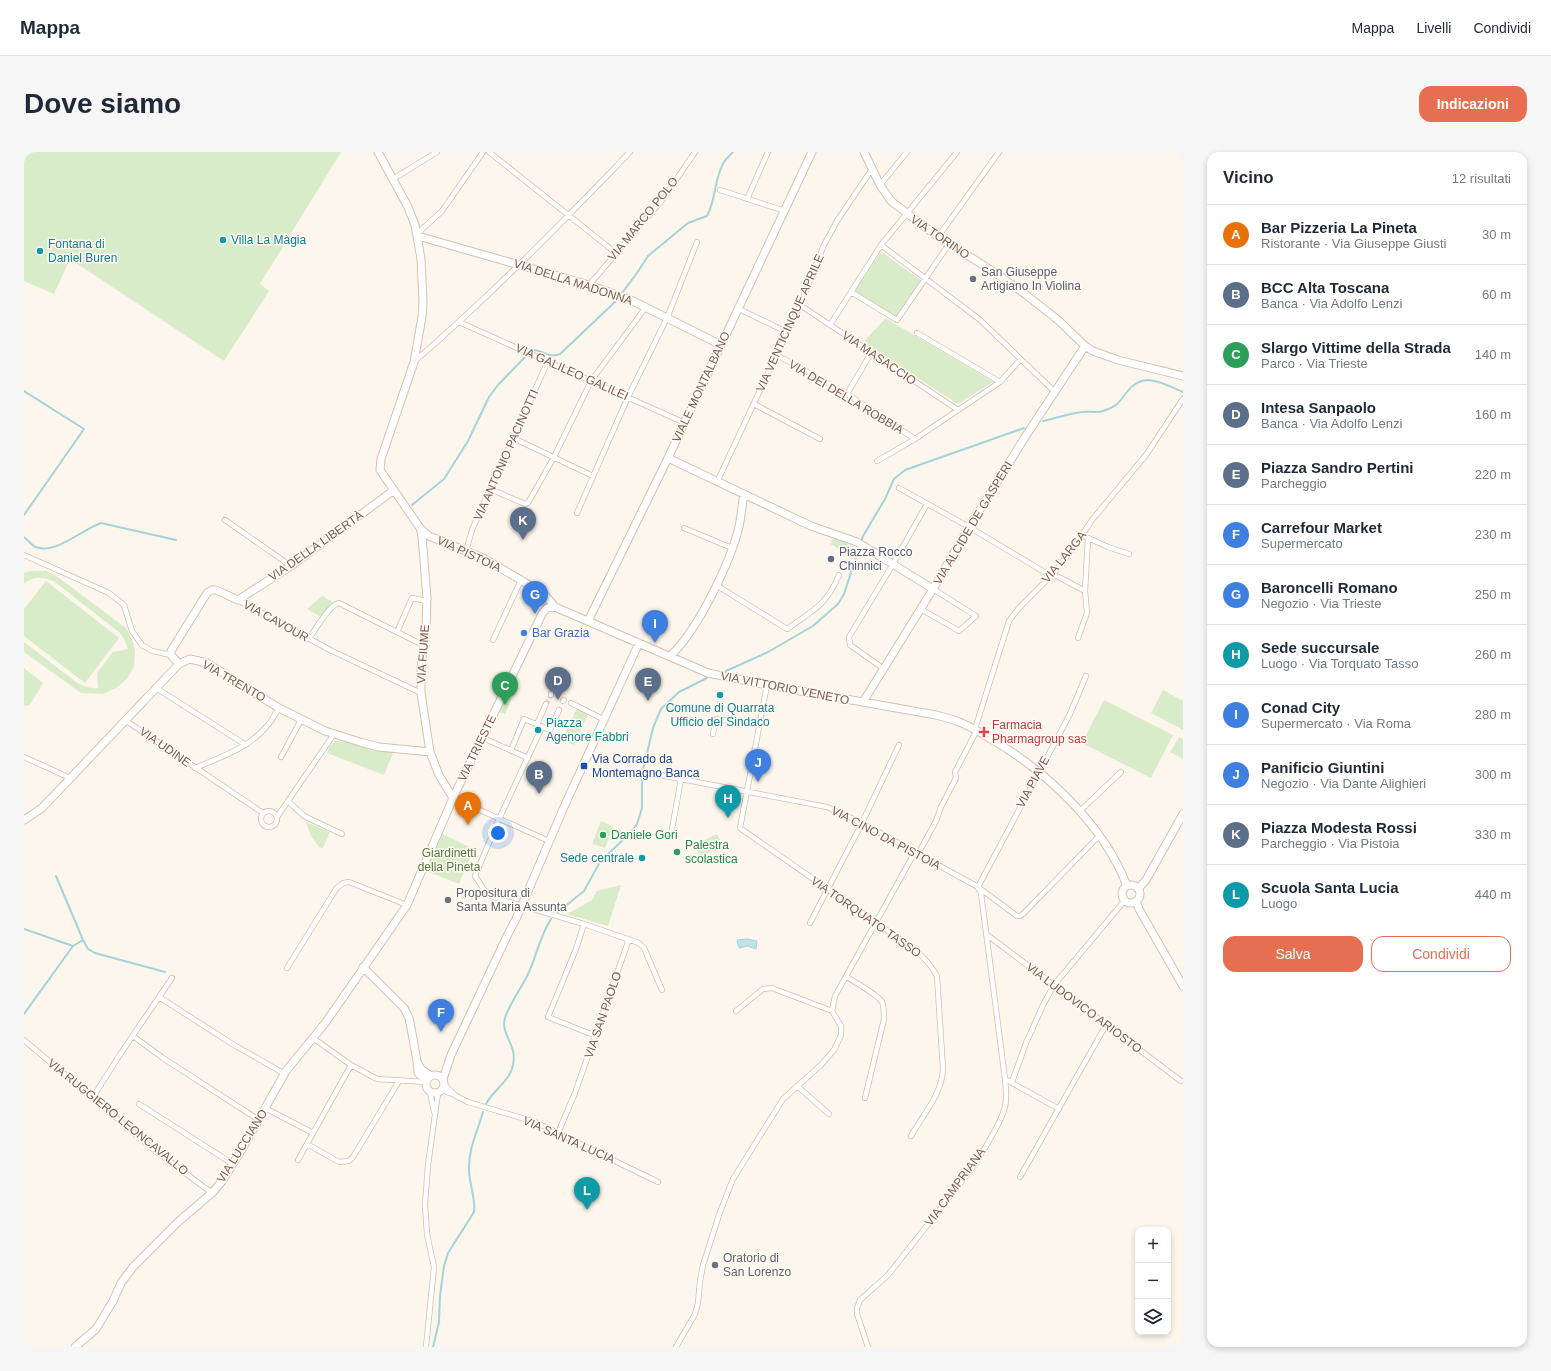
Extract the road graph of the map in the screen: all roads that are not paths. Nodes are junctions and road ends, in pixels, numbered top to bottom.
1 (378, 152) edge
2 (437, 152) edge
3 (483, 152) edge
4 (488, 152) edge
5 (630, 152) edge
6 (695, 152) edge
7 (768, 152) edge
8 (812, 152) edge
9 (864, 152) edge
10 (907, 152) edge
11 (957, 152) edge
12 (999, 152) edge
13 (872, 169) junction
14 (393, 179) junction
15 (880, 185) junction
16 (720, 190) dead end
17 (747, 199) junction
18 (785, 211) junction
19 (906, 213) junction
20 (569, 216) junction
21 (418, 235) junction
22 (938, 237) junction
23 (697, 242) dead end
24 (949, 244) junction
25 (881, 245) junction
26 (616, 253) junction
27 (519, 265) junction
28 (926, 278) junction
29 (589, 285) junction
30 (851, 292) junction
31 (800, 305) junction
32 (646, 307) junction
33 (738, 309) junction
34 (667, 318) junction
35 (459, 322) junction
36 (830, 325) junction
37 (787, 332) junction
38 (917, 333) dead end
39 (721, 345) junction
40 (1085, 346) junction
41 (871, 354) junction
42 (777, 355) junction
43 (1020, 360) junction
44 (548, 361) junction
45 (414, 362) junction
46 (1183, 376) edge
47 (591, 381) junction
48 (1000, 382) junction
49 (1055, 392) junction
50 (847, 394) junction
51 (628, 397) junction
52 (1183, 399) edge
53 (754, 404) junction
54 (1181, 407) edge
55 (958, 410) junction
56 (684, 423) junction
57 (513, 438) junction
58 (820, 439) dead end
59 (915, 439) junction
60 (554, 457) junction
61 (668, 458) junction
62 (877, 461) dead end
63 (593, 476) junction
64 (717, 482) junction
65 (899, 488) dead end
66 (490, 489) junction
67 (394, 490) junction
68 (744, 494) junction
69 (927, 504) junction
70 (577, 513) dead end
71 (225, 520) dead end
72 (969, 527) junction
73 (420, 528) junction
74 (684, 528) dead end
75 (1083, 535) junction
76 (1088, 538) junction
77 (732, 548) junction
78 (466, 551) junction
79 (1129, 554) dead end
80 (24, 555) edge
81 (893, 564) junction
82 (291, 566) junction
83 (839, 575) dead end
84 (1052, 575) junction
85 (521, 580) junction
86 (716, 585) junction
87 (934, 589) junction
88 (1086, 590) junction
89 (238, 600) junction
90 (427, 601) junction
91 (555, 607) junction
92 (921, 609) junction
93 (588, 621) junction
94 (397, 632) junction
95 (1078, 638) dead end
96 (309, 639) junction
97 (493, 640) dead end
98 (639, 643) junction
99 (423, 645) junction
100 (171, 655) junction
101 (670, 656) junction
102 (179, 664) junction
103 (884, 669) junction
104 (1086, 676) dead end
105 (767, 685) junction
106 (156, 688) junction
107 (421, 693) junction
108 (863, 702) junction
109 (571, 703) dead end
110 (546, 704) tunnel mouth
111 (279, 708) junction
112 (559, 710) dead end
113 (126, 720) junction
114 (302, 720) junction
115 (605, 720) junction
116 (537, 724) junction
117 (759, 726) junction
118 (542, 727) junction
119 (976, 730) junction
120 (334, 734) junction
121 (713, 734) dead end
122 (483, 738) junction
123 (246, 744) junction
124 (899, 745) dead end
125 (510, 750) junction
126 (430, 752) junction
127 (24, 757) edge
128 (281, 757) dead end
129 (528, 758) junction
130 (196, 768) junction
131 (1039, 772) junction
132 (1121, 772) dead end
133 (650, 774) dead end
134 (70, 778) junction
135 (681, 779) junction
136 (747, 792) junction
137 (453, 798) junction
138 (288, 801) junction
139 (1080, 811) junction
140 (263, 813) junction
141 (1183, 814) edge
142 (277, 818) junction
143 (499, 819) junction
144 (24, 820) edge
145 (862, 822) junction
146 (342, 834) dead end
147 (671, 835) dead end
148 (1099, 836) junction
149 (550, 841) junction
150 (916, 853) junction
151 (1127, 886) junction
152 (978, 887) junction
153 (828, 889) junction
154 (1138, 889) junction
155 (1125, 900) junction
156 (1136, 901) junction
157 (407, 905) junction
158 (521, 906) junction
159 (810, 923) dead end
160 (876, 923) junction
161 (584, 924) junction
162 (986, 934) junction
163 (629, 939) junction
164 (363, 967) junction
165 (287, 968) dead end
166 (847, 977) junction
167 (172, 978) dead end
168 (1054, 985) junction
169 (1183, 986) edge
170 (662, 990) dead end
171 (159, 996) junction
172 (736, 1011) dead end
173 (832, 1011) junction
174 (1106, 1025) junction
175 (133, 1036) junction
176 (596, 1036) junction
177 (313, 1038) junction
178 (24, 1040) edge
179 (451, 1055) junction
180 (351, 1065) junction
181 (285, 1074) junction
182 (430, 1078) junction
183 (1005, 1079) junction
184 (399, 1081) junction
185 (1181, 1081) dead end
186 (1012, 1082) junction
187 (797, 1086) junction
188 (442, 1087) junction
189 (430, 1092) junction
190 (93, 1097) junction
191 (865, 1098) dead end
192 (139, 1104) dead end
193 (265, 1108) junction
194 (1059, 1109) junction
195 (828, 1114) dead end
196 (434, 1116) junction
197 (259, 1120) junction
198 (313, 1133) junction
199 (558, 1133) junction
200 (911, 1136) dead end
201 (307, 1144) junction
202 (298, 1160) dead end
203 (233, 1164) junction
204 (1020, 1177) dead end
205 (658, 1182) dead end
206 (212, 1193) junction
207 (75, 1347) edge
208 (426, 1347) edge
209 (676, 1347) edge
210 (868, 1347) edge

1 - 14 street, VIA PISTOIA
2 - 14 street
3 - 21 street
4 - 20 street
5 - 20 street
6 - 26 street, VIA MARCO POLO
7 - 17 street
8 - 18 street, VIALE MONTALBANO
9 - 13 street, VIA TORINO
10 - 15 street
11 - 19 street
12 - 22 street
13 - 15 street, VIA TORINO
13 - 31 street, VIA VENTICINQUE APRILE
14 - 21 street, VIA PISTOIA
15 - 19 street, VIA TORINO
16 - 17 street
17 - 18 street
18 - 33 street, VIALE MONTALBANO
19 - 22 street, VIA TORINO
19 - 25 street
20 - 26 street
20 - 27 street
21 - 27 street, VIA DELLA MADONNA
21 - 45 street, VIA PISTOIA
22 - 24 street, VIA TORINO
23 - 34 street
24 - 28 street
24 - 40 street, VIA TORINO
25 - 28 street
25 - 30 street
26 - 29 street, VIA MARCO POLO
27 - 29 street, VIA DELLA MADONNA
27 - 35 street
28 - 30 street
28 - 43 street
29 - 32 street, VIA DELLA MADONNA
30 - 36 street
31 - 36 street, VIA MASACCIO
31 - 37 street, VIA VENTICINQUE APRILE
32 - 34 street, VIA DELLA MADONNA
32 - 47 street
33 - 37 street
33 - 39 street, VIALE MONTALBANO
34 - 39 street, VIA DELLA MADONNA
34 - 51 street
35 - 44 street, VIA GALILEO GALILEI
35 - 45 street
36 - 41 street, VIA MASACCIO
37 - 42 street, VIA VENTICINQUE APRILE
38 - 48 street
39 - 56 street, VIALE MONTALBANO
40 - 46 street, VIA TORINO
40 - 49 street, VIA ALCIDE DE GASPERI
41 - 50 street
41 - 55 street, VIA MASACCIO
42 - 50 street, VIA DEI DELLA ROBBIA
42 - 53 street, VIA VENTICINQUE APRILE
43 - 48 street
43 - 49 street
44 - 47 street, VIA GALILEO GALILEI
44 - 57 street, VIA ANTONIO PACINOTTI
45 - 67 street, VIA PISTOIA
47 - 51 street, VIA GALILEO GALILEI
47 - 60 street
48 - 55 street
49 - 72 street, VIA ALCIDE DE GASPERI
50 - 59 street, VIA DEI DELLA ROBBIA
51 - 56 street, VIA GALILEO GALILEI
51 - 63 street
52 - 54 street, VIA LARGA
53 - 58 street
53 - 64 street, VIA VENTICINQUE APRILE
54 - 75 street, VIA LARGA
55 - 59 street
56 - 61 street, VIALE MONTALBANO
57 - 60 street
57 - 66 street, VIA ANTONIO PACINOTTI
59 - 62 street
60 - 63 street
60 - 66 street
61 - 64 street
61 - 93 street, VIALE MONTALBANO
63 - 70 street
64 - 68 street
65 - 69 street
66 - 78 street, VIA ANTONIO PACINOTTI
67 - 73 street, VIA PISTOIA
67 - 82 street, VIA DELLA LIBERTÀ
68 - 77 street
68 - 81 street
69 - 72 street
69 - 81 street
71 - 82 street
72 - 84 street
72 - 87 street, VIA ALCIDE DE GASPERI
73 - 78 street, VIA PISTOIA
73 - 90 street, VIA FIUME
74 - 77 street
75 - 76 street
75 - 84 street, VIA LARGA
76 - 79 street
76 - 88 street
77 - 86 street
78 - 85 street, VIA PISTOIA
80 - 100 street
81 - 87 street
81 - 103 street
82 - 89 street, VIA DELLA LIBERTÀ
83 - 86 street
84 - 88 street
84 - 119 street, VIA LARGA
85 - 91 street, VIA PISTOIA
85 - 97 street
86 - 101 street
87 - 92 street, VIA ALCIDE DE GASPERI
87 - 92 street
88 - 95 street
89 - 96 street, VIA CAVOUR
89 - 100 street, VIA CAVOUR
90 - 94 street
90 - 99 street, VIA FIUME
91 - 93 street
91 - 122 street, VIA TRIESTE
92 - 103 street, VIA ALCIDE DE GASPERI
93 - 98 street, VIA VITTORIO VENETO
94 - 96 street
94 - 99 street
96 - 107 street, VIA CAVOUR
98 - 101 street, VIA VITTORIO VENETO
98 - 115 street
99 - 107 street, VIA FIUME
100 - 102 street
101 - 105 street, VIA VITTORIO VENETO
102 - 106 street
102 - 111 street, VIA TRENTO
103 - 108 street, VIA ALCIDE DE GASPERI
104 - 131 street, VIA PIAVE
105 - 108 street, VIA VITTORIO VENETO
105 - 117 street
106 - 113 street
106 - 123 street
107 - 126 street, VIA FIUME
108 - 119 street, VIA VITTORIO VENETO
109 - 115 street
110 - 116 street
111 - 114 street, VIA TRENTO
111 - 123 street, VIA UDINE
112 - 118 street
113 - 130 street, VIA UDINE
113 - 134 street
114 - 120 street, VIA TRENTO
114 - 128 street
115 - 149 street
116 - 118 street
116 - 125 street
117 - 121 street
117 - 136 street
118 - 129 street
119 - 131 street, VIA VITTORIO VENETO
119 - 150 street, VIA LARGA
120 - 126 street, VIA TRENTO
120 - 138 street
122 - 125 street
122 - 137 street, VIA TRIESTE
123 - 130 street, VIA UDINE
124 - 145 street
125 - 129 street
126 - 137 street, VIA FIUME
127 - 134 street
129 - 143 street
130 - 140 street
131 - 139 street, VIA VITTORIO VENETO
131 - 152 street, VIA PIAVE
132 - 139 street
133 - 135 street, VIA CINO DA PISTOIA
134 - 144 street
135 - 136 street, VIA CINO DA PISTOIA
135 - 147 street
136 - 145 street, VIA CINO DA PISTOIA
136 - 153 street, VIA TORQUATO TASSO
137 - 143 street
137 - 157 street, VIA TRIESTE
138 - 142 street
138 - 146 street
139 - 148 street, VIA VITTORIO VENETO
140 - 142 street
140 - 142 street
141 - 154 street
143 - 149 street
143 - 158 street
145 - 150 street, VIA CINO DA PISTOIA
145 - 153 street
148 - 151 street, VIA VITTORIO VENETO
148 - 152 street, VIA CINO DA PISTOIA
149 - 158 street
150 - 152 street, VIA CINO DA PISTOIA
150 - 160 street, VIA LARGA
151 - 154 street
151 - 155 street
152 - 162 street, VIA CAMPRIANA
153 - 159 street
153 - 160 street, VIA TORQUATO TASSO
154 - 156 street
155 - 156 street
155 - 168 street
156 - 169 street
157 - 164 street, VIA TRIESTE
157 - 165 street
158 - 161 street
158 - 179 street
160 - 166 street, VIA LARGA
160 - 200 street, VIA TORQUATO TASSO
161 - 163 street
161 - 176 street
162 - 168 street, VIA LUDOVICO ARIOSTO
162 - 183 street, VIA CAMPRIANA
163 - 170 street
163 - 176 street, VIA SAN PAOLO
164 - 177 street, VIA LUCCIANO
164 - 182 street
166 - 173 street, VIA LARGA
166 - 191 street
167 - 171 street
168 - 174 street, VIA LUDOVICO ARIOSTO
168 - 186 street
171 - 175 street
171 - 181 street
172 - 173 street
173 - 187 street
174 - 185 street, VIA LUDOVICO ARIOSTO
174 - 194 street
175 - 190 street
175 - 197 street
176 - 199 street, VIA SAN PAOLO
177 - 180 street
177 - 181 street, VIA LUCCIANO
178 - 190 street, VIA RUGGIERO LEONCAVALLO
179 - 182 street
179 - 188 street
180 - 184 street
180 - 198 street
181 - 193 street, VIA LUCCIANO
182 - 184 street
182 - 188 street
182 - 189 street
183 - 186 street
183 - 210 street, VIA CAMPRIANA
184 - 201 street
186 - 194 street
187 - 195 street
187 - 209 street
188 - 189 street
188 - 196 street
188 - 199 street, VIA SANTA LUCIA
189 - 196 street
190 - 206 street, VIA RUGGIERO LEONCAVALLO
192 - 203 street
193 - 197 street, VIA LUCCIANO
193 - 198 street
194 - 204 street
196 - 208 street
197 - 203 street, VIA LUCCIANO
198 - 201 street
199 - 205 street, VIA SANTA LUCIA
201 - 202 street
203 - 206 street, VIA LUCCIANO
206 - 207 street, VIA LUCCIANO

